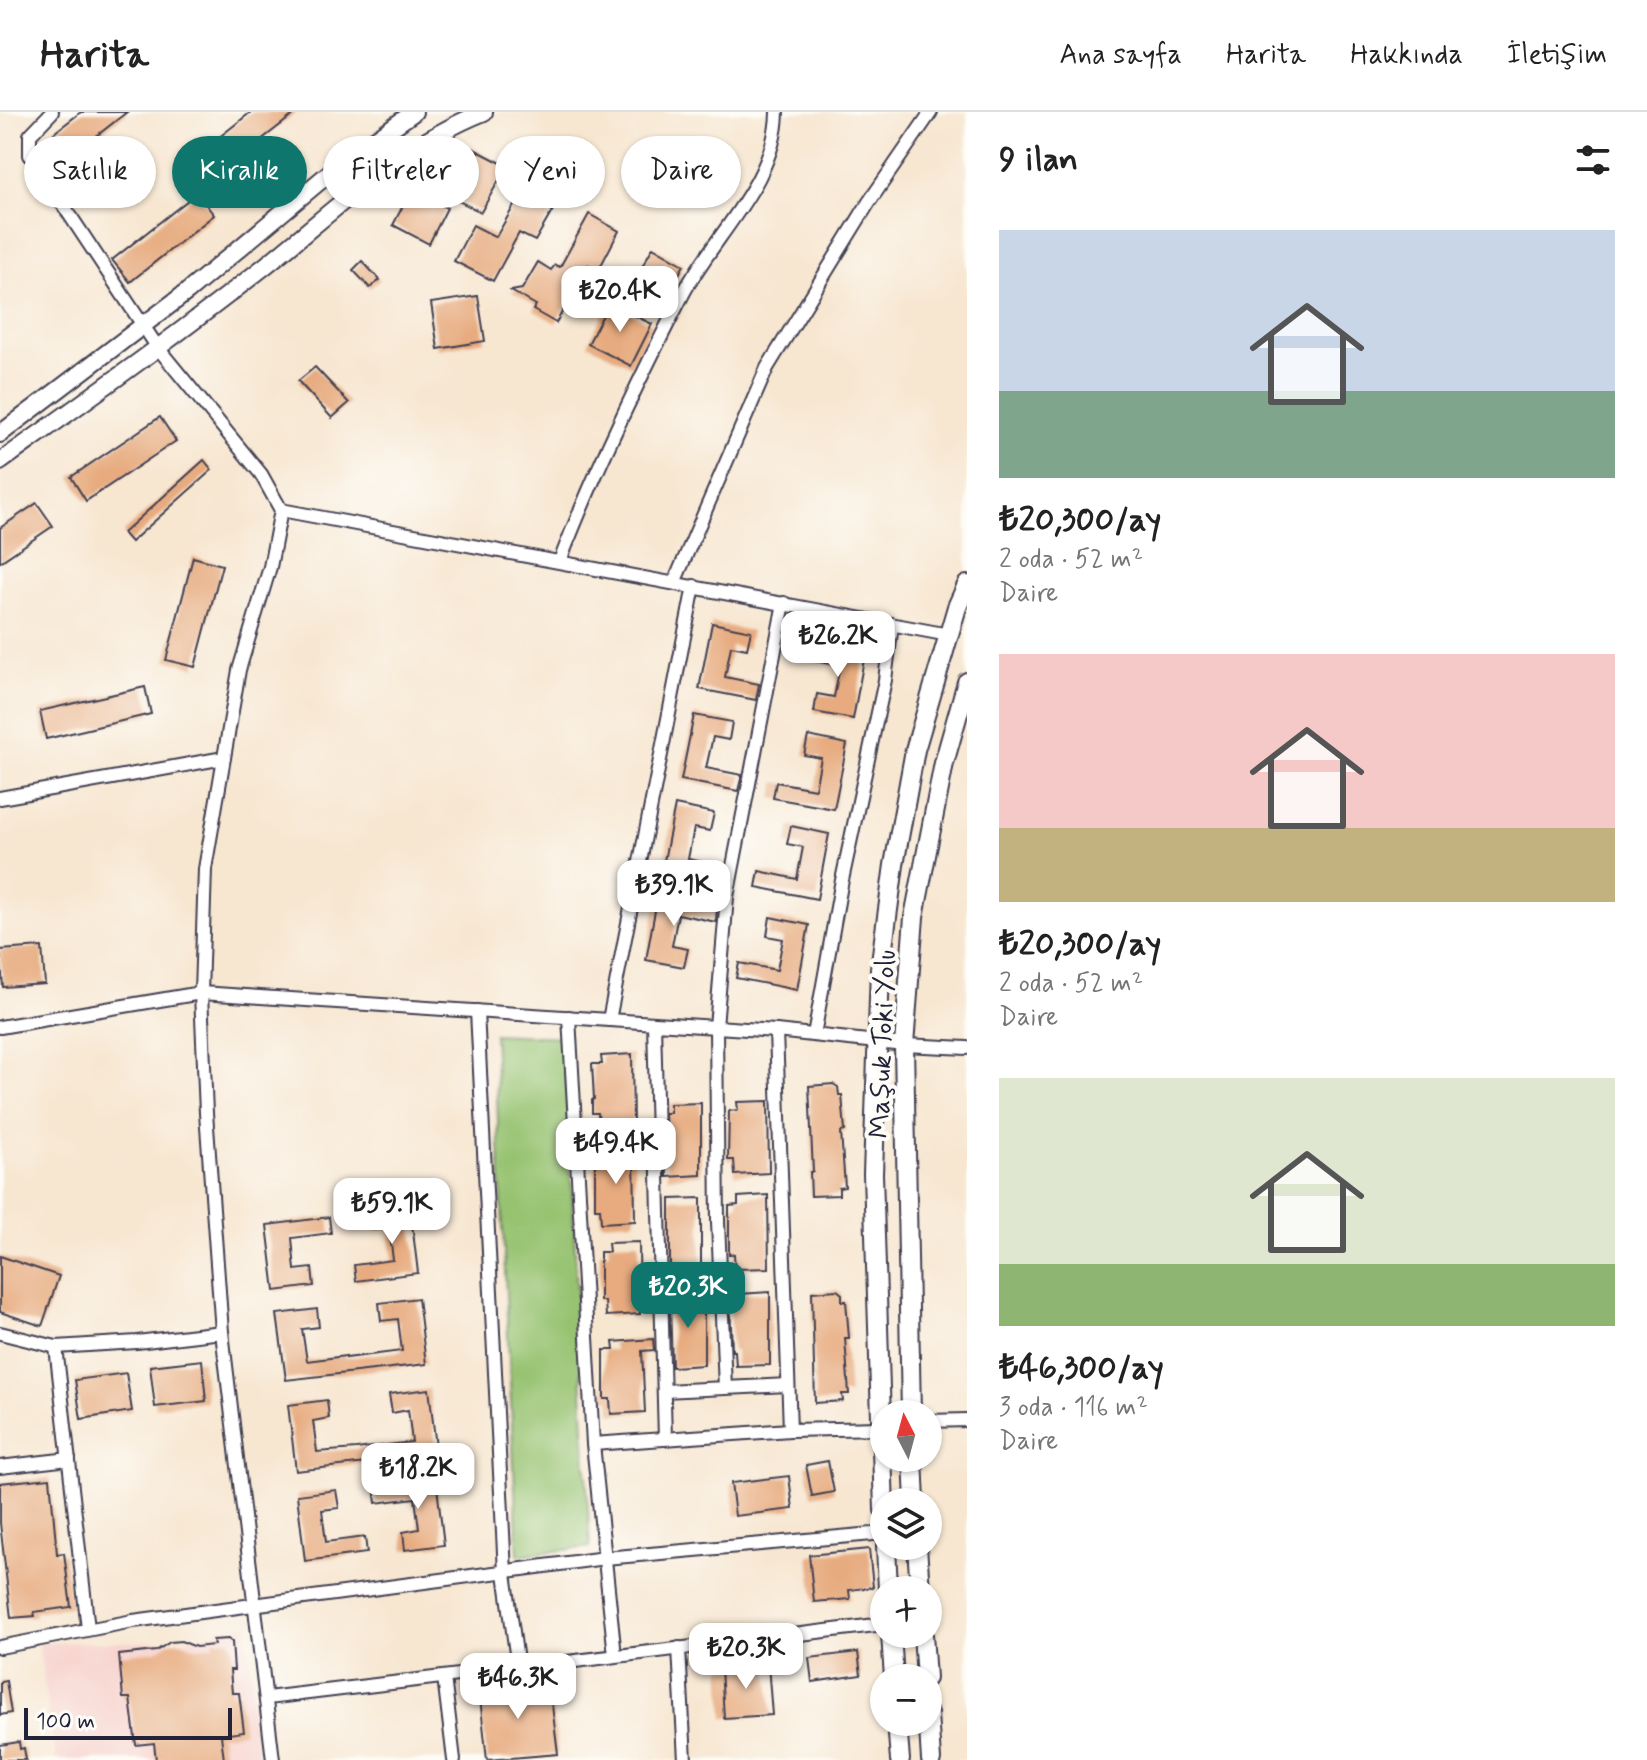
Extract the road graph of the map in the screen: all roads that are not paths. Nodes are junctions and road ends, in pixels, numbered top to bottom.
1 (52, 112) edge
2 (414, 112) edge
3 (484, 112) edge
4 (777, 112) edge
5 (931, 112) edge
6 (144, 325) junction
7 (158, 348) junction
8 (0, 434) edge
9 (0, 462) edge
10 (281, 510) junction
11 (560, 561) junction
12 (674, 583) junction
13 (967, 585) edge
14 (694, 586) junction
15 (784, 603) junction
16 (892, 624) junction
17 (949, 635) junction
18 (967, 682) edge
19 (224, 758) junction
20 (0, 798) edge
21 (201, 993) junction
22 (477, 1011) junction
23 (569, 1017) junction
24 (609, 1020) junction
25 (654, 1023) junction
26 (0, 1027) edge
27 (716, 1027) junction
28 (776, 1031) junction
29 (814, 1035) junction
30 (877, 1042) junction
31 (904, 1045) junction
32 (967, 1048) edge
33 (222, 1332) junction
34 (0, 1333) edge
35 (56, 1347) junction
36 (788, 1385) junction
37 (725, 1388) junction
38 (664, 1391) junction
39 (880, 1400) edge
40 (911, 1400) edge
41 (967, 1420) edge
42 (942, 1421) edge
43 (870, 1428) edge
44 (790, 1430) junction
45 (665, 1439) junction
46 (593, 1444) junction
47 (69, 1459) junction
48 (0, 1467) edge
49 (870, 1534) edge
50 (605, 1558) junction
51 (505, 1573) junction
52 (255, 1605) junction
53 (870, 1626) edge
54 (88, 1629) junction
55 (0, 1647) edge
56 (679, 1648) junction
57 (615, 1656) junction
58 (518, 1668) junction
59 (444, 1677) junction
60 (267, 1698) junction
61 (898, 1736) edge
62 (929, 1736) edge
63 (273, 1760) edge
64 (454, 1760) edge
65 (685, 1760) edge
66 (900, 1760) edge
67 (931, 1760) edge

1 - 6 street
2 - 6 street
3 - 7 street
4 - 11 street
5 - 12 street
6 - 7 street
6 - 8 street
7 - 9 street
7 - 10 street
10 - 11 street
10 - 19 street
11 - 12 street
12 - 14 street
13 - 17 main road
14 - 15 street
14 - 24 street
15 - 16 street
15 - 27 street
16 - 17 street
16 - 29 street
17 - 30 main road
18 - 31 main road, Maşuk Toki Yolu
19 - 20 street
19 - 21 street
21 - 22 street
21 - 26 street
21 - 33 street
22 - 23 street
22 - 51 street
23 - 24 street
23 - 46 street
24 - 25 street
25 - 27 street
25 - 38 street
27 - 28 street
27 - 37 street
28 - 29 street
28 - 36 street
29 - 30 street
30 - 31 street
30 - 39 main road
31 - 32 street
31 - 40 main road, Maşuk Toki Yolu
33 - 35 street
33 - 52 street
34 - 35 street
35 - 47 street
36 - 37 street
36 - 44 street
37 - 38 street
38 - 45 street
41 - 42 street
43 - 44 street
44 - 45 street
45 - 46 street
46 - 50 street
47 - 48 street
47 - 54 street
49 - 50 street
50 - 51 street
50 - 57 street
51 - 52 street
51 - 58 street
52 - 54 street
52 - 60 street
53 - 56 street
54 - 55 street
56 - 57 street
56 - 65 street
57 - 58 street
58 - 59 street
59 - 60 street
59 - 64 street
60 - 63 street
61 - 66 main road
62 - 67 main road

